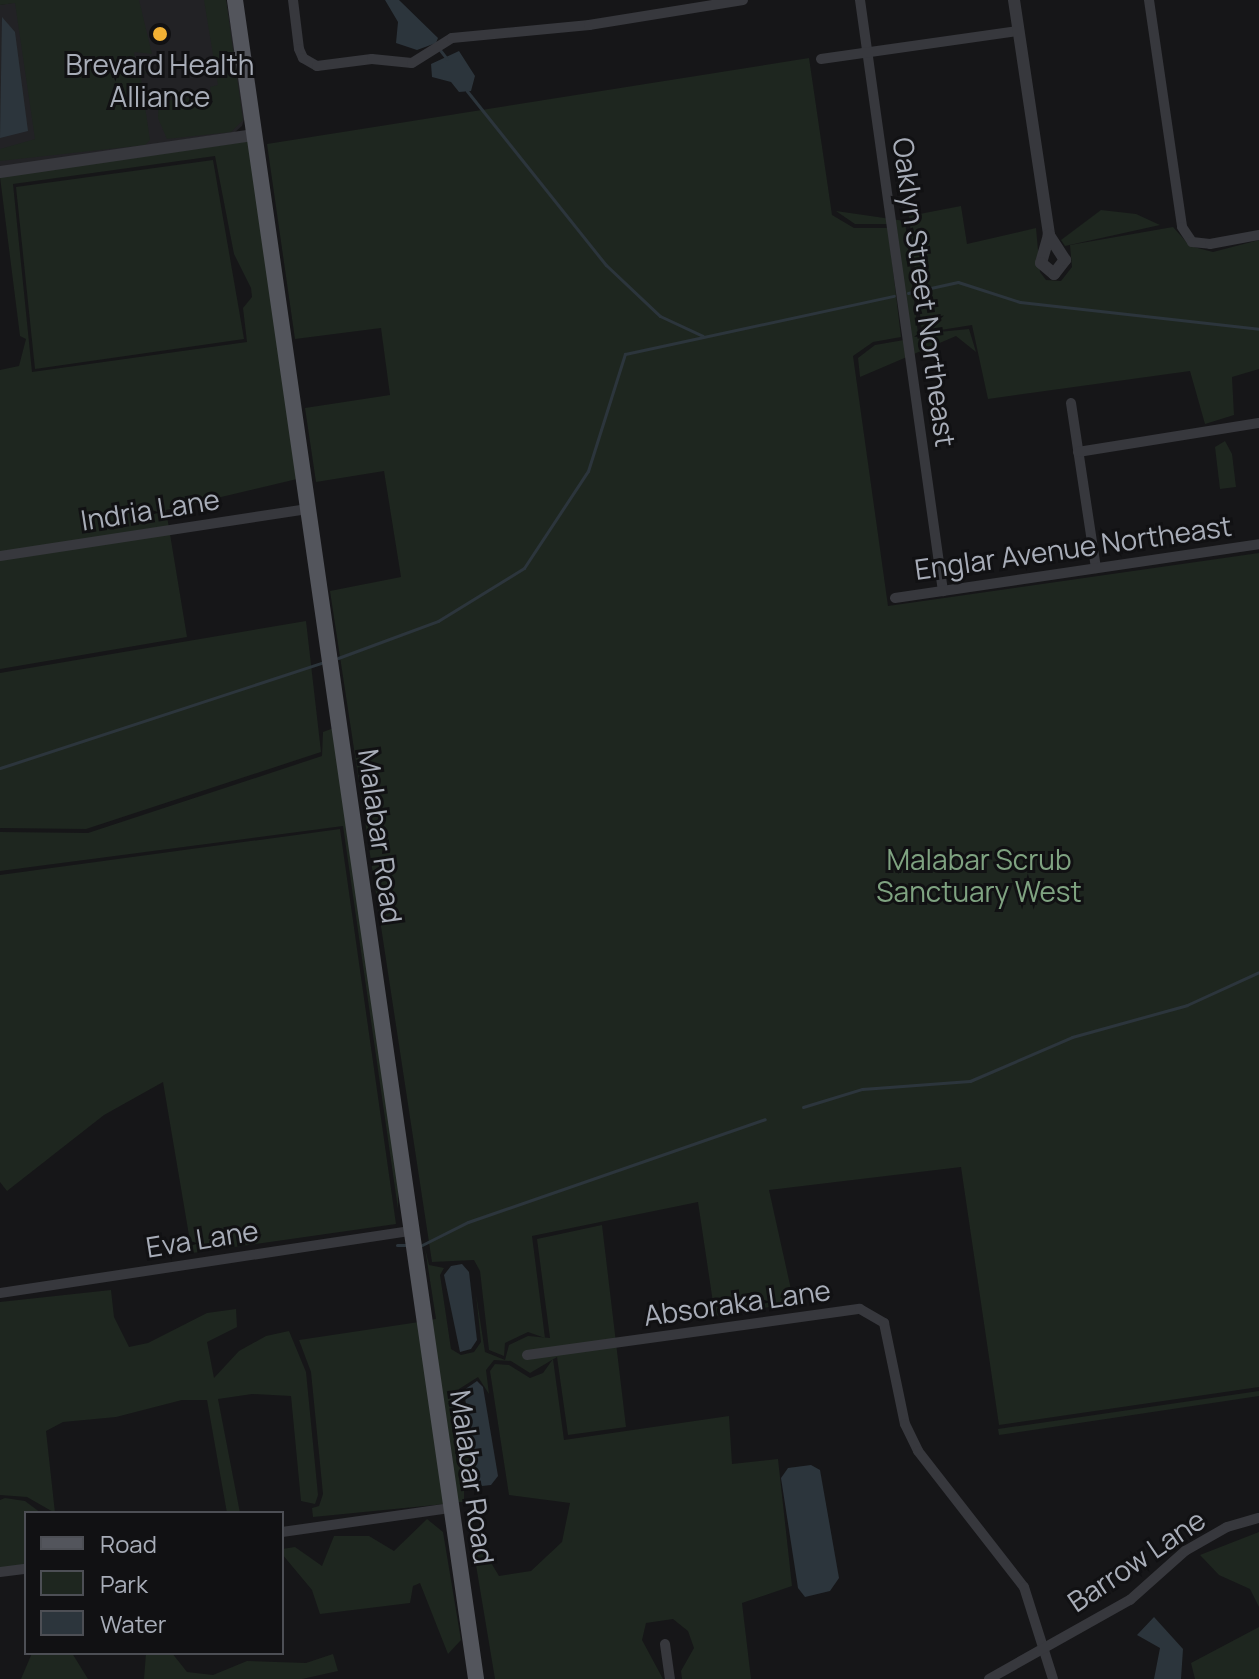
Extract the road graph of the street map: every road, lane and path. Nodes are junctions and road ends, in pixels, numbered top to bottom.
1 (235, 0) edge
2 (293, 0) edge
3 (743, 0) edge
4 (860, 0) edge
5 (1014, 0) edge
6 (1149, 0) edge
7 (1018, 31) junction
8 (867, 53) junction
9 (821, 59) dead end
10 (254, 135) junction
11 (0, 172) edge
12 (1049, 235) dead end
13 (1259, 235) edge
14 (1071, 403) dead end
15 (1259, 423) edge
16 (1078, 452) junction
17 (307, 509) junction
18 (1259, 544) edge
19 (0, 556) edge
20 (1096, 568) junction
21 (943, 591) junction
22 (895, 598) dead end
23 (412, 1231) junction
24 (0, 1293) edge
25 (527, 1355) dead end
26 (451, 1508) junction
27 (1259, 1518) edge
28 (284, 1532) edge
29 (24, 1569) edge
30 (0, 1572) edge
31 (665, 1644) dead end
32 (1044, 1649) junction
33 (476, 1679) edge
34 (670, 1679) edge
35 (989, 1679) edge
36 (1053, 1679) edge

1 - 10 main road, Malabar Road
2 - 3 street
4 - 8 street, Oaklyn Street Northeast
5 - 7 street
6 - 13 street
7 - 8 street
7 - 12 street
8 - 9 street
8 - 21 street, Oaklyn Street Northeast
10 - 11 street
10 - 17 main road, Malabar Road
14 - 16 street
15 - 16 street
16 - 20 street
17 - 19 street, Indria Lane
17 - 23 main road, Malabar Road
18 - 20 street, Englar Avenue Northeast
20 - 21 street, Englar Avenue Northeast
21 - 22 street, Englar Avenue Northeast
23 - 24 street, Eva Lane
23 - 26 main road, Malabar Road
25 - 32 street, Absoraka Lane
26 - 28 street
26 - 33 main road, Malabar Road
27 - 32 street, Barrow Lane
29 - 30 street
31 - 34 street
32 - 35 street, Barrow Lane
32 - 36 street, Absoraka Lane

